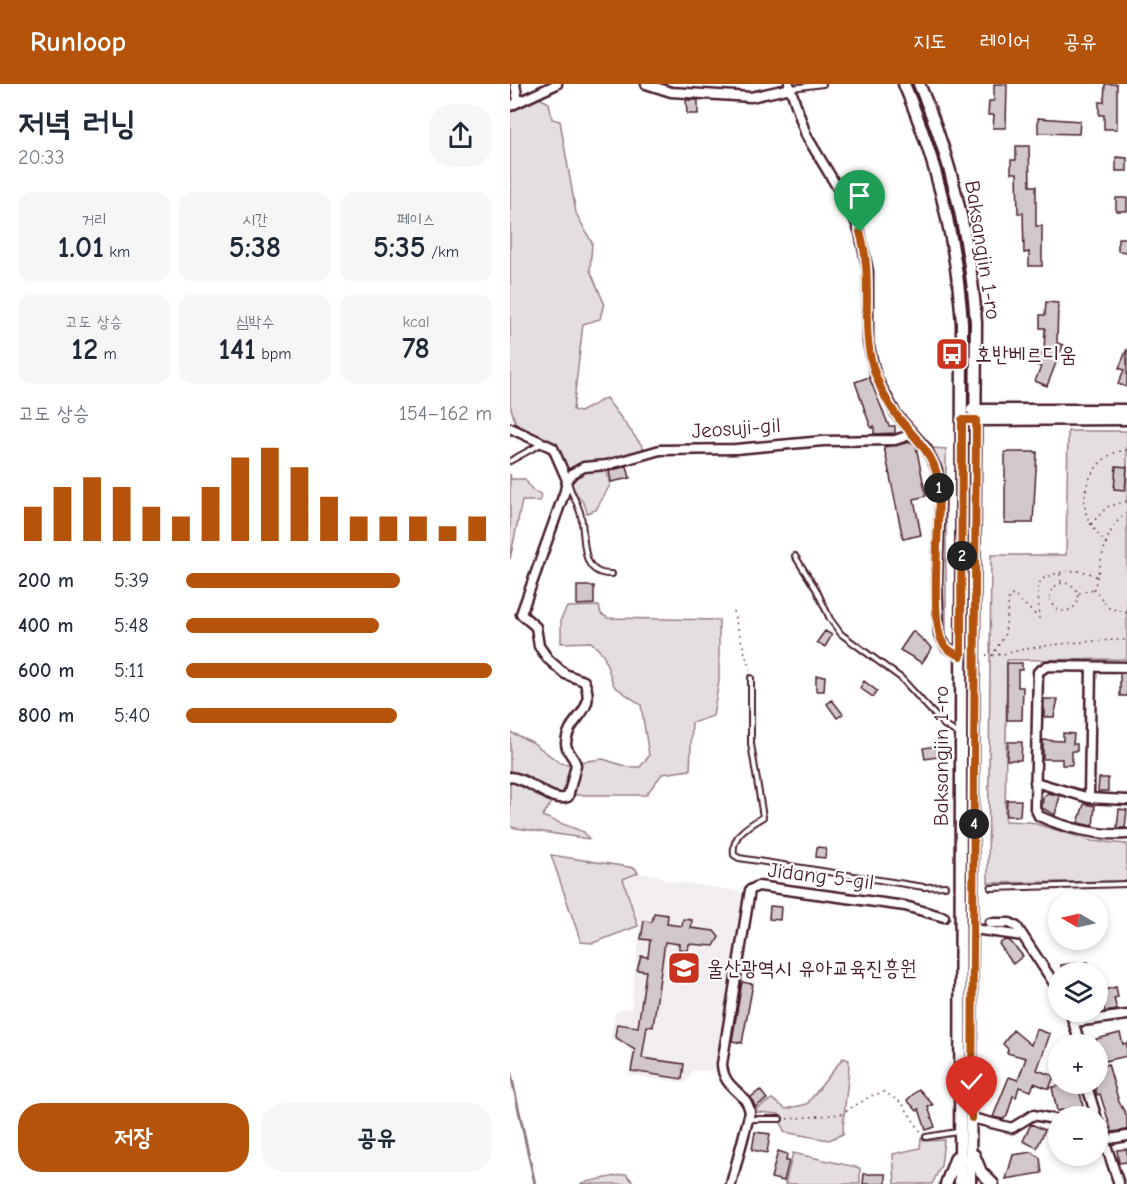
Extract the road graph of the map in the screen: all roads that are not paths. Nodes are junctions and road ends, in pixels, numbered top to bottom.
1 (515, 84) edge
2 (557, 84) edge
3 (646, 84) edge
4 (823, 84) edge
5 (904, 84) edge
6 (919, 84) edge
7 (790, 86) edge
8 (514, 103) edge
9 (1127, 410) edge
10 (962, 415) junction
11 (976, 415) junction
12 (1127, 419) edge
13 (510, 428) edge
14 (913, 434) junction
15 (542, 444) junction
16 (510, 461) edge
17 (567, 480) junction
18 (795, 556) dead end
19 (612, 574) dead end
20 (961, 656) junction
21 (1091, 667) junction
22 (1127, 667) edge
23 (751, 678) road end
24 (960, 735) junction
25 (510, 777) edge
26 (1035, 782) junction
27 (1089, 798) junction
28 (1127, 800) edge
29 (1127, 834) edge
30 (1127, 884) edge
31 (945, 886) dead end
32 (991, 888) dead end
33 (944, 917) dead end
34 (990, 923) dead end
35 (974, 929) junction
36 (1023, 936) junction
37 (1048, 975) edge
38 (1127, 1015) edge
39 (1108, 1018) edge
40 (1075, 1022) edge
41 (1078, 1034) edge
42 (1048, 1117) edge
43 (972, 1118) junction
44 (750, 1119) junction
45 (780, 1119) road end
46 (958, 1132) junction
47 (1127, 1136) edge
48 (926, 1137) road end
49 (1108, 1139) edge
50 (972, 1146) junction
51 (958, 1148) junction
52 (1108, 1152) edge
53 (731, 1184) edge
54 (946, 1184) edge
55 (960, 1184) edge
56 (970, 1184) edge
57 (993, 1184) edge
58 (1119, 1184) edge

1 - 8 street
2 - 8 street
3 - 7 street
4 - 7 lane
5 - 10 street, Baksangjin 1-ro
6 - 11 street, Baksangjin 1-ro
7 - 14 street
9 - 11 street
10 - 11 street
10 - 20 street, Baksangjin 1-ro
11 - 12 street
11 - 35 street, Baksangjin 1-ro
13 - 15 street
14 - 17 street, Jeosuji-gil
14 - 20 street
15 - 16 lane
15 - 17 street
17 - 19 lane
17 - 25 street
18 - 24 lane
20 - 24 street, Baksangjin 1-ro
21 - 22 street
21 - 26 street
21 - 27 street
23 - 31 lane
24 - 46 street, Baksangjin 1-ro
26 - 27 street
26 - 29 street
27 - 28 street
30 - 32 lane
33 - 44 street, Jidang 5-gil
34 - 36 street
35 - 36 street
35 - 43 street, Baksangjin 1-ro
36 - 37 street
38 - 39 street
40 - 41 street
42 - 43 street
43 - 50 street, Baksangjin 1-ro
44 - 45 lane
44 - 53 street
46 - 48 lane
46 - 51 street, Baksangjin 1-ro
47 - 49 street
50 - 56 street, Baksangjin 1-ro
50 - 57 street
51 - 54 street
51 - 55 street, Baksangjin 1-ro
52 - 58 street

